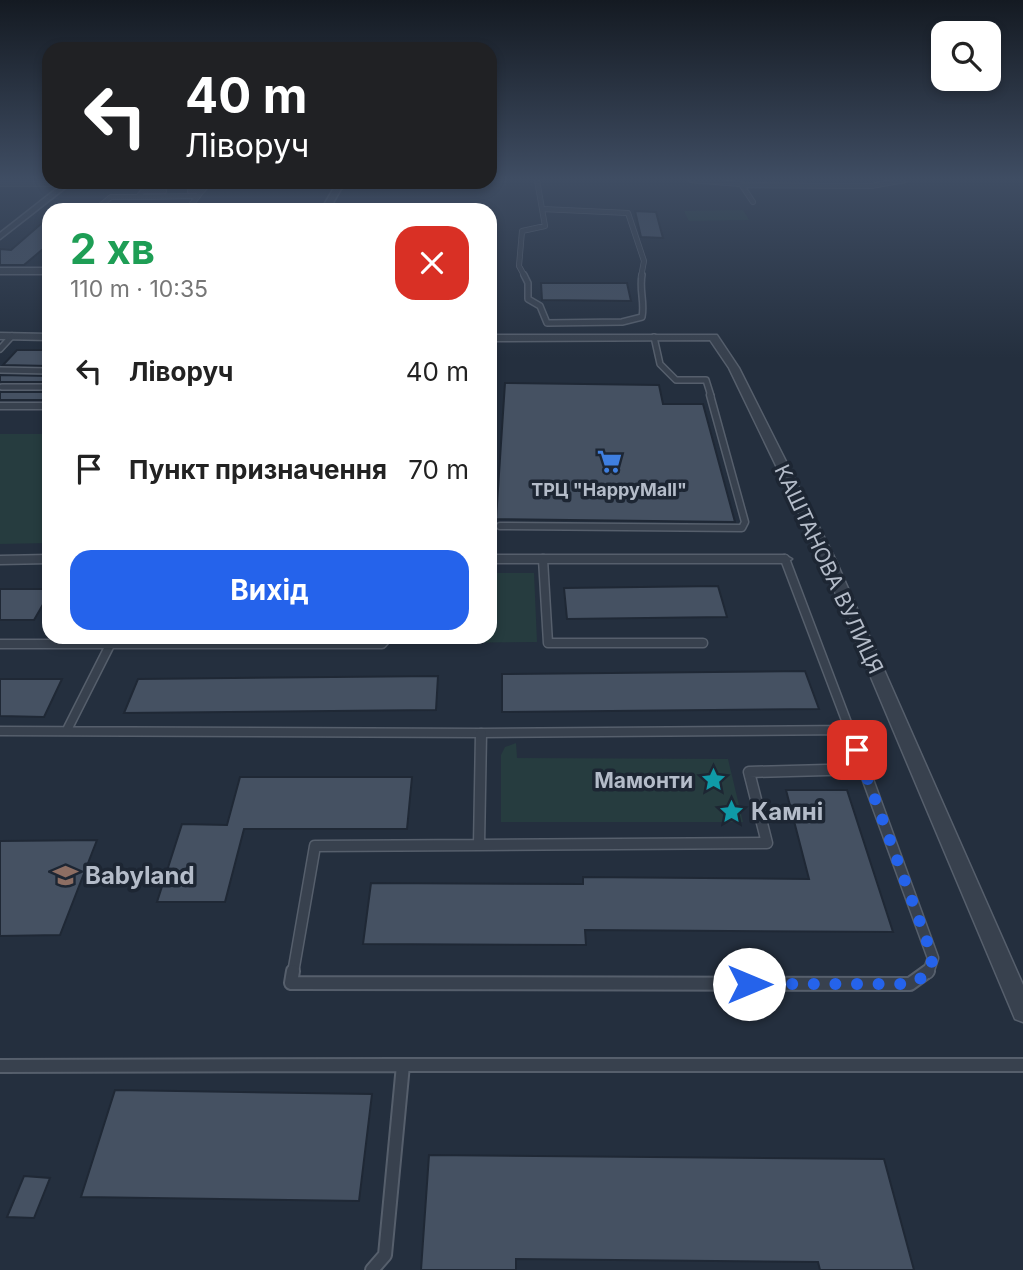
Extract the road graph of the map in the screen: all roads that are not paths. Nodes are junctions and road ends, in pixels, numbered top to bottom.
1 (521, 239) edge
2 (637, 239) edge
3 (0, 271) edge
4 (42, 271) edge
5 (0, 336) edge
6 (12, 336) junction
7 (42, 337) edge
8 (654, 337) junction
9 (497, 338) edge
10 (0, 349) edge
11 (0, 370) edge
12 (16, 370) junction
13 (42, 371) edge
14 (42, 387) edge
15 (1, 388) edge
16 (0, 406) edge
17 (42, 406) edge
18 (499, 526) dead end
19 (42, 559) edge
20 (497, 559) edge
21 (543, 559) junction
22 (785, 559) joint
23 (0, 560) edge
24 (704, 643) dead end
25 (42, 644) edge
26 (110, 644) edge
27 (0, 645) edge
28 (67, 730) junction
29 (849, 730) junction
30 (0, 731) edge
31 (481, 733) junction
32 (864, 769) junction
33 (479, 845) junction
34 (1023, 1012) edge
35 (403, 1065) junction
36 (1023, 1065) edge
37 (0, 1066) edge
38 (372, 1270) edge

1 - 2 lane
3 - 4 street
5 - 6 street
6 - 7 street
6 - 10 lane
8 - 9 street, КАШТАНОВА ВУЛИЦЯ
8 - 18 lane
8 - 34 street, КАШТАНОВА ВУЛИЦЯ
11 - 12 lane
12 - 13 lane
12 - 15 lane
14 - 15 lane
16 - 17 lane
19 - 23 street
20 - 21 street
21 - 22 street
21 - 24 lane
22 - 29 lane
25 - 27 lane
26 - 28 lane
28 - 30 lane
28 - 31 lane
29 - 31 lane
29 - 32 lane
31 - 33 lane
32 - 33 lane
32 - 33 lane
35 - 36 lane
35 - 37 lane
35 - 38 lane

